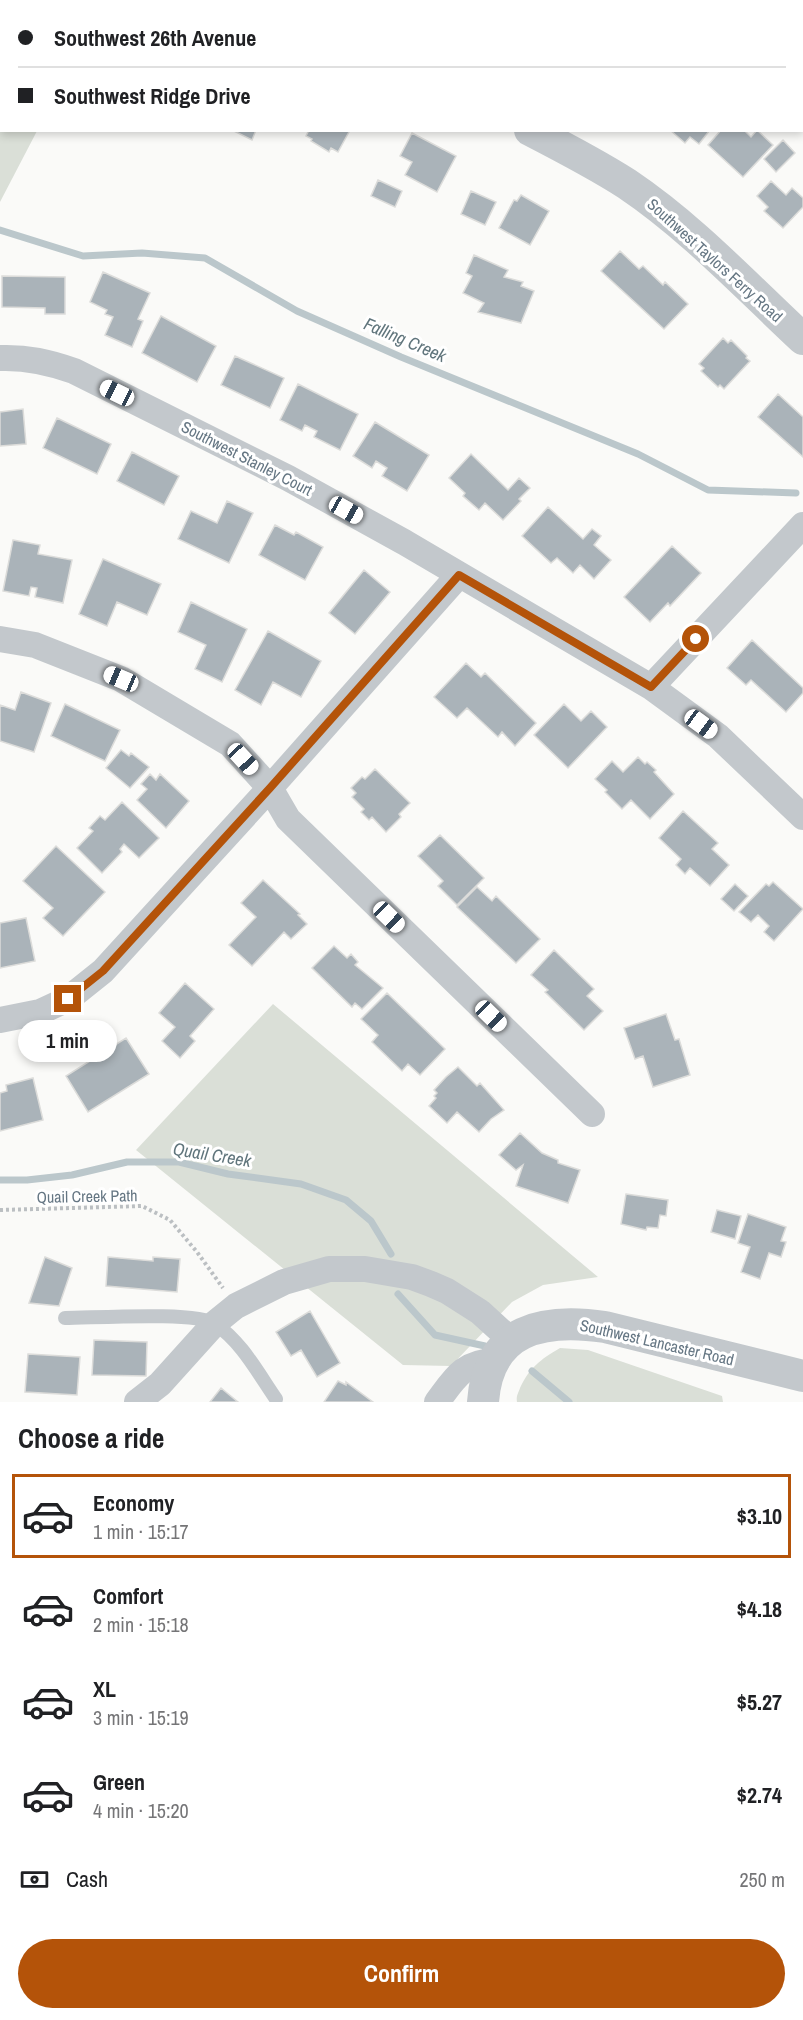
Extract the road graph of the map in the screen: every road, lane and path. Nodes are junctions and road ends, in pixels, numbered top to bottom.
1 (534, 132) edge
2 (803, 339) edge
3 (0, 358) edge
4 (803, 525) edge
5 (459, 575) junction
6 (0, 639) edge
7 (651, 687) junction
8 (270, 788) junction
9 (803, 817) edge
10 (0, 1020) edge
11 (592, 1114) dead end
12 (0, 1210) edge
13 (236, 1306) junction
14 (64, 1318) dead end
15 (214, 1323) junction
16 (503, 1351) junction
17 (803, 1376) edge
18 (276, 1399) dead end
19 (137, 1402) edge
20 (437, 1402) edge
21 (483, 1402) edge

1 - 2 street, Southwest Taylors Ferry Road
3 - 5 street, Southwest Stanley Court
4 - 7 street
5 - 7 street, Southwest Stanley Court
5 - 8 street
6 - 8 street
7 - 9 street, Southwest Stanley Court
8 - 10 street
8 - 11 street
12 - 13 path, Quail Creek Path
13 - 15 street
13 - 16 street
14 - 15 lane
15 - 18 lane
15 - 19 street
16 - 17 street, Southwest Lancaster Road
16 - 20 street
16 - 21 street

